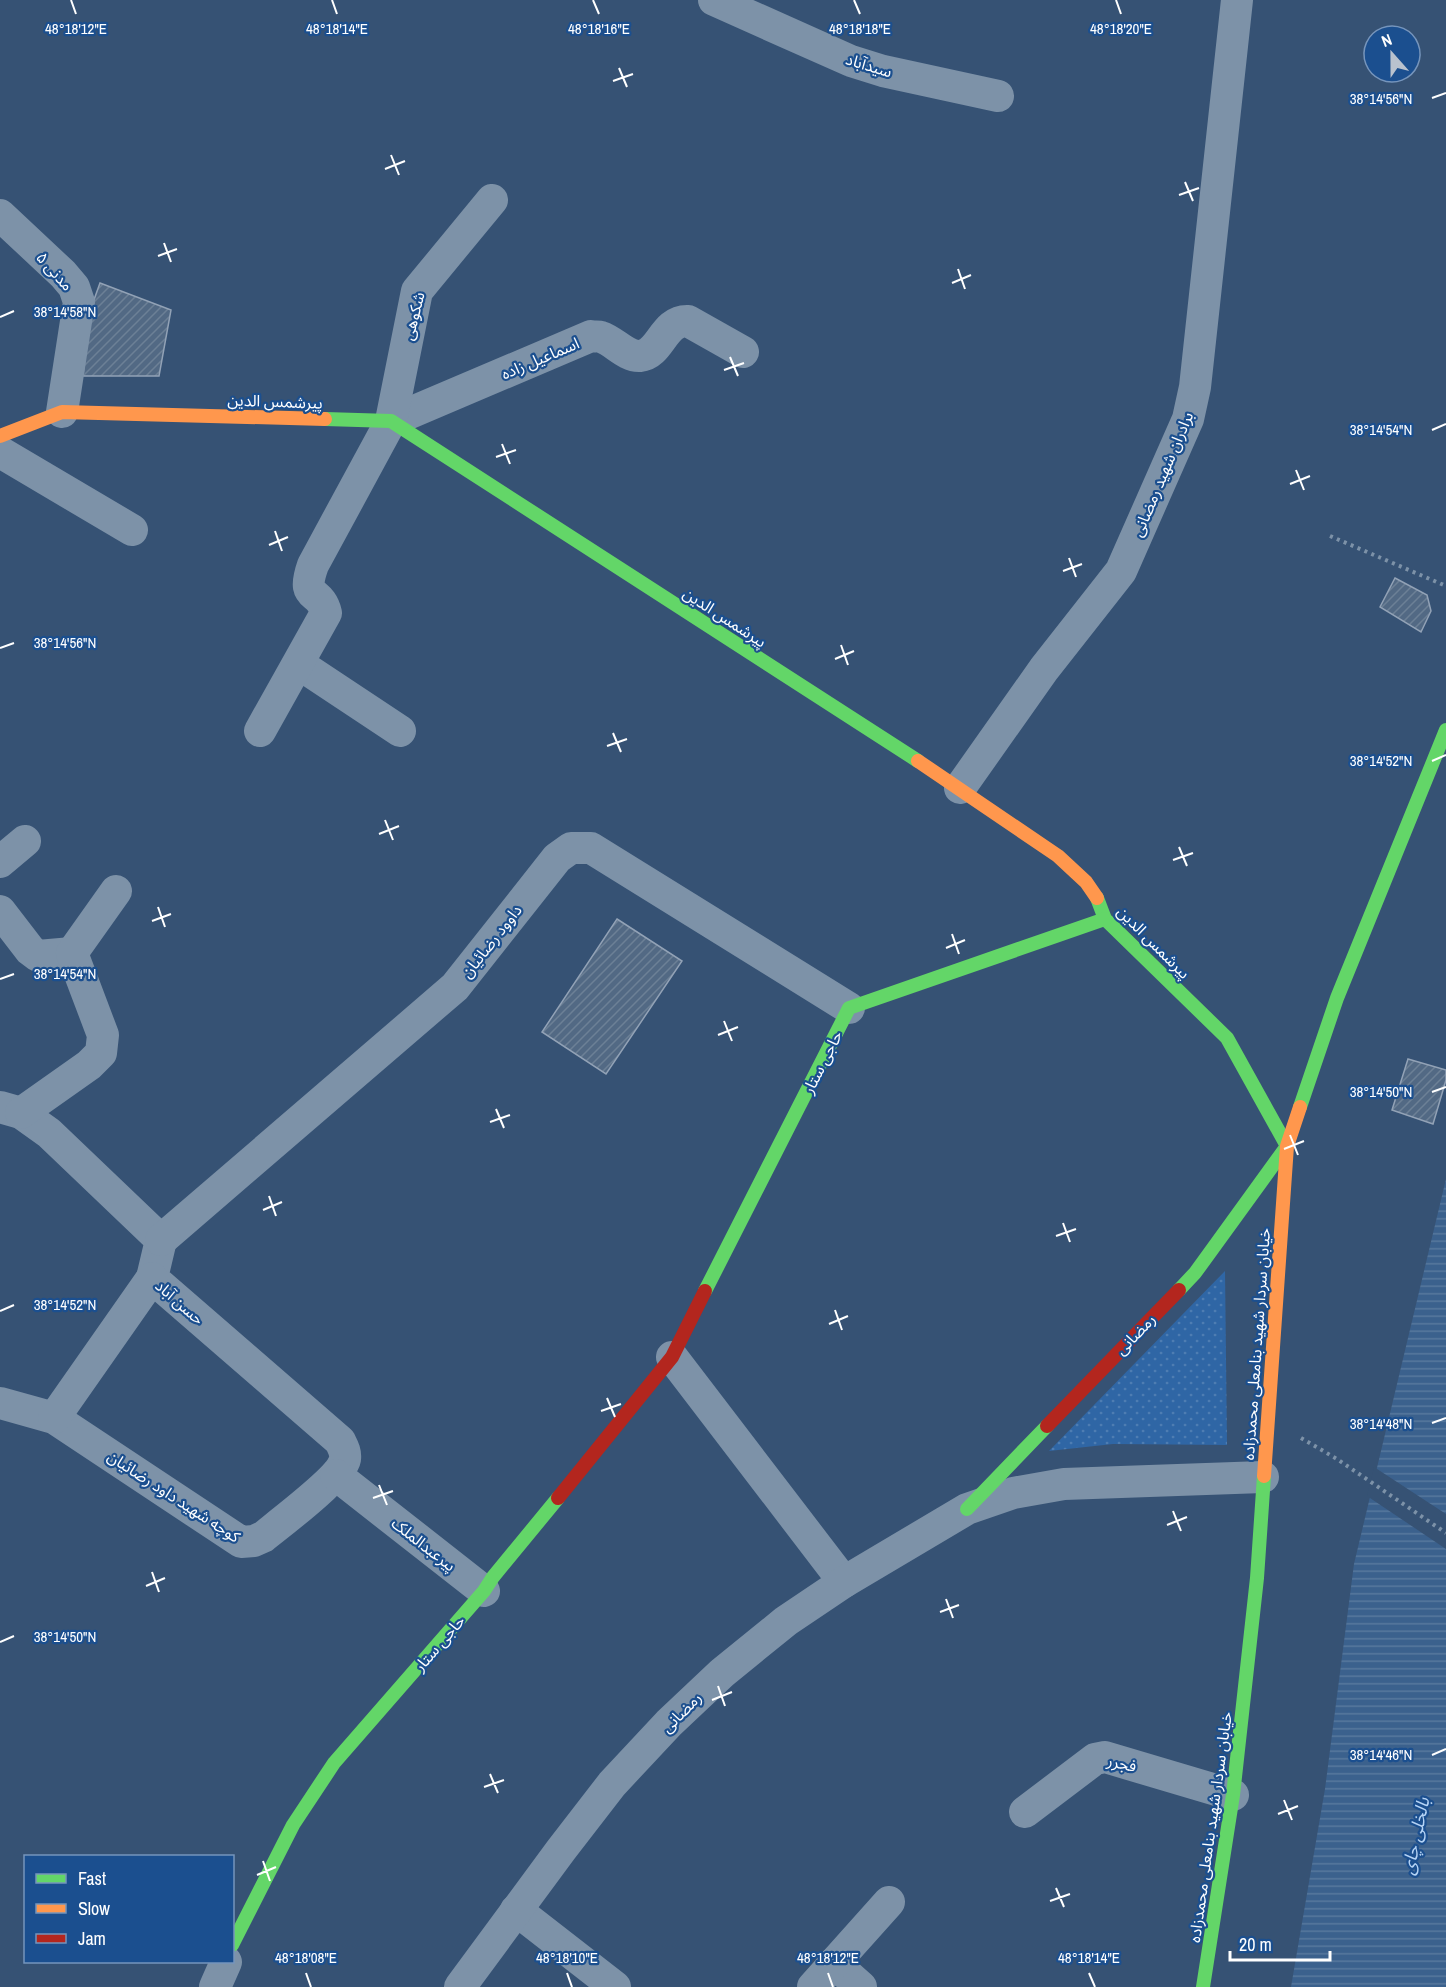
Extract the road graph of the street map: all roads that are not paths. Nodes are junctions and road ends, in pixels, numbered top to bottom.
1 (714, 0) edge
2 (1236, 0) edge
3 (998, 96) dead end
4 (492, 200) dead end
5 (0, 215) edge
6 (743, 352) dead end
7 (62, 412) junction
8 (391, 421) junction
9 (0, 436) edge
10 (0, 452) edge
11 (132, 530) dead end
12 (298, 664) junction
13 (1446, 730) edge
14 (260, 731) dead end
15 (400, 731) dead end
16 (960, 788) junction
17 (25, 840) dead end
18 (0, 862) edge
19 (116, 891) dead end
20 (0, 911) edge
21 (1105, 919) junction
22 (72, 952) junction
23 (849, 1008) junction
24 (10, 1110) edge
25 (1287, 1146) junction
26 (161, 1240) junction
27 (152, 1278) junction
28 (672, 1357) junction
29 (0, 1403) edge
30 (54, 1419) junction
31 (336, 1475) junction
32 (1263, 1477) junction
33 (967, 1509) junction
34 (844, 1582) junction
35 (484, 1591) junction
36 (1233, 1795) junction
37 (1025, 1812) dead end
38 (889, 1902) dead end
39 (516, 1910) junction
40 (234, 1942) edge
41 (226, 1963) edge
42 (834, 1963) junction
43 (215, 1987) edge
44 (460, 1987) edge
45 (615, 1987) edge
46 (813, 1987) edge
47 (861, 1987) edge
48 (1203, 1987) edge

1 - 3 street, سیدآباد
2 - 16 street, برادران شهید رمضانی
4 - 8 street, شکوهی
5 - 7 street, مدنی ۵
6 - 8 street, اسماعیل زاده
7 - 8 street, پیرشمس الدین
7 - 9 street, پیرشمس الدین
8 - 12 street, شکوهی
8 - 16 street, پیرشمس الدین
10 - 11 street
12 - 14 street
12 - 15 street
13 - 25 street, خیابان سردار شهید بنامعلی محمدزاده
16 - 21 street, پیرشمس الدین
17 - 18 street
19 - 22 street
20 - 22 street
21 - 23 street
21 - 25 street, پیرشمس الدین
22 - 24 street
23 - 26 street, داوود رضائیان
23 - 28 street, حاجی ستار
24 - 26 street
25 - 32 street, خیابان سردار شهید بنامعلی محمدزاده
25 - 33 street, رمضانی
26 - 27 street, حسن آباد
27 - 30 street
27 - 31 street, حسن آباد
28 - 34 street
28 - 35 street, حاجی ستار
29 - 30 street, کوچه شهید داود رضائیان
30 - 31 street, کوچه شهید داود رضائیان
31 - 35 street, پیرعبدالملک
32 - 33 street, رمضانی
32 - 36 street, خیابان سردار شهید بنامعلی محمدزاده
33 - 34 street, رمضانی
34 - 39 street, رمضانی
35 - 40 street, حاجی ستار
36 - 37 street, فجرر
36 - 48 street, خیابان سردار شهید بنامعلی محمدزاده
38 - 42 street
39 - 44 street, رمضانی
39 - 45 street
41 - 43 street
42 - 46 street
42 - 47 street

